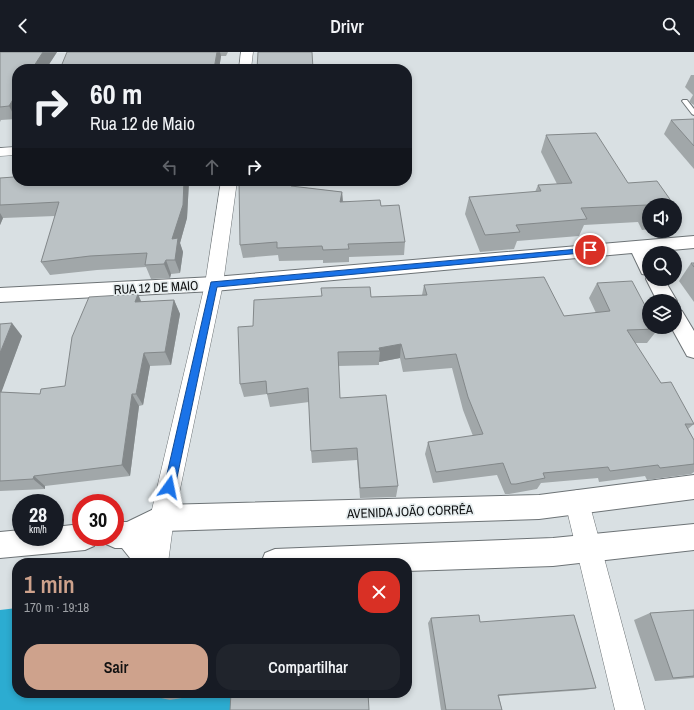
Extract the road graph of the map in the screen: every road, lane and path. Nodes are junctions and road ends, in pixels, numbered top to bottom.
1 (247, 52) edge
2 (246, 64) edge
3 (685, 101) dead end
4 (694, 113) edge
5 (12, 151) edge
6 (0, 152) edge
7 (228, 186) edge
8 (694, 242) edge
9 (636, 246) junction
10 (642, 257) edge
11 (214, 284) junction
12 (0, 295) edge
13 (682, 329) edge
14 (694, 350) edge
15 (694, 487) edge
16 (577, 502) junction
17 (162, 518) junction
18 (124, 534) edge
19 (124, 537) edge
20 (694, 537) edge
21 (72, 538) edge
22 (0, 545) edge
23 (590, 548) junction
24 (146, 558) edge
25 (156, 558) edge
26 (401, 558) edge
27 (630, 710) edge

1 - 2 street
3 - 4 lane
5 - 6 street
7 - 11 street
8 - 9 street, RUA 12 DE MAIO
9 - 10 street
9 - 11 street, RUA 12 DE MAIO
11 - 12 street, RUA 12 DE MAIO
11 - 17 street
13 - 14 street
15 - 16 street, AVENIDA JOÃO CORRÊA
16 - 17 street, AVENIDA JOÃO CORRÊA
16 - 23 street
17 - 18 street, AVENIDA JOÃO CORRÊA
17 - 25 street
19 - 24 street, AVENIDA JOÃO CORRÊA
20 - 23 street
21 - 22 street
23 - 26 street
23 - 27 street

